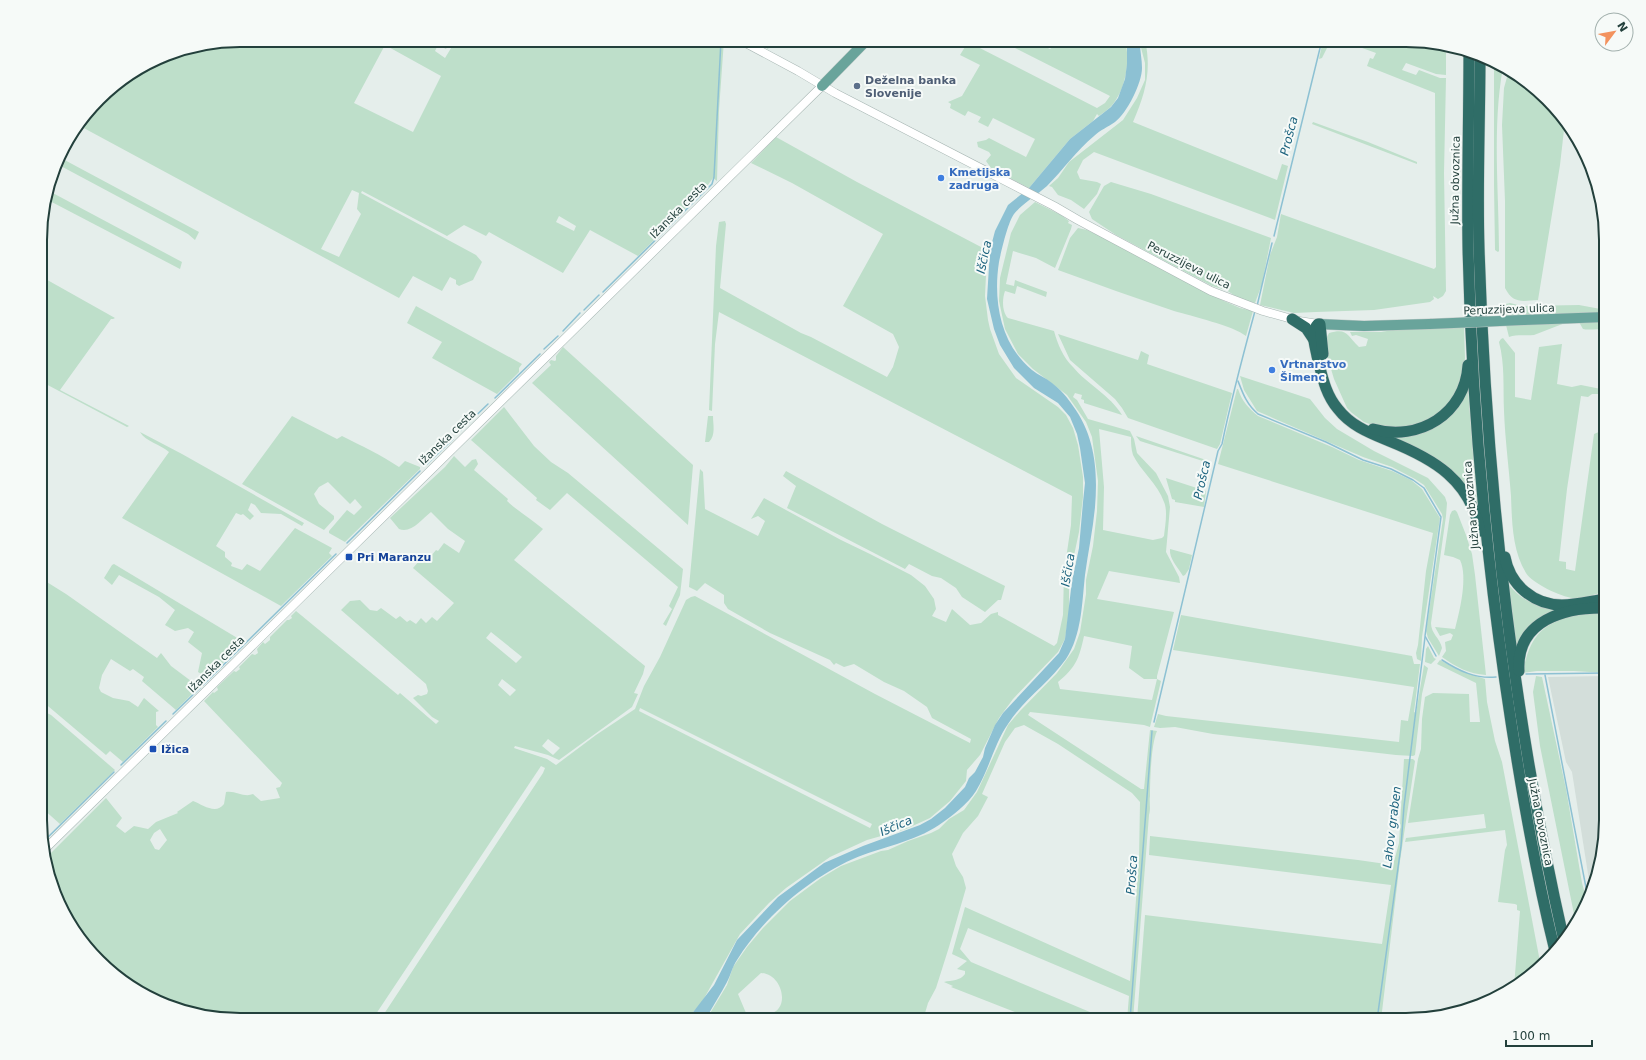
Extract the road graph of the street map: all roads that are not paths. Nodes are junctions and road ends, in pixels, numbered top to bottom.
1 (753, 47) edge
2 (860, 47) edge
3 (1469, 57) edge
4 (1480, 62) edge
5 (822, 86) junction
6 (1599, 317) edge
7 (1292, 319) junction
8 (1319, 324) junction
9 (1314, 340) junction
10 (1472, 343) junction
11 (1495, 513) junction
12 (1490, 574) junction
13 (1599, 601) edge
14 (1599, 602) edge
15 (1534, 799) junction
16 (49, 846) edge
17 (1562, 932) edge
18 (1554, 944) edge

1 - 5 street, Peruzzijeva ulica
2 - 5 main road, Ižanska cesta
3 - 10 highway, Južna obvoznica
4 - 11 highway, Južna obvoznica
5 - 7 street, Peruzzijeva ulica
5 - 16 street, Ižanska cesta
6 - 8 main road, Peruzzijeva ulica, bridge
7 - 8 street, Peruzzijeva ulica
7 - 9 highway
8 - 9 highway
8 - 10 highway
9 - 12 highway
10 - 12 highway, Južna obvoznica
11 - 13 highway
11 - 15 highway, Južna obvoznica
12 - 18 highway, Južna obvoznica
14 - 15 highway
15 - 17 highway, Južna obvoznica

